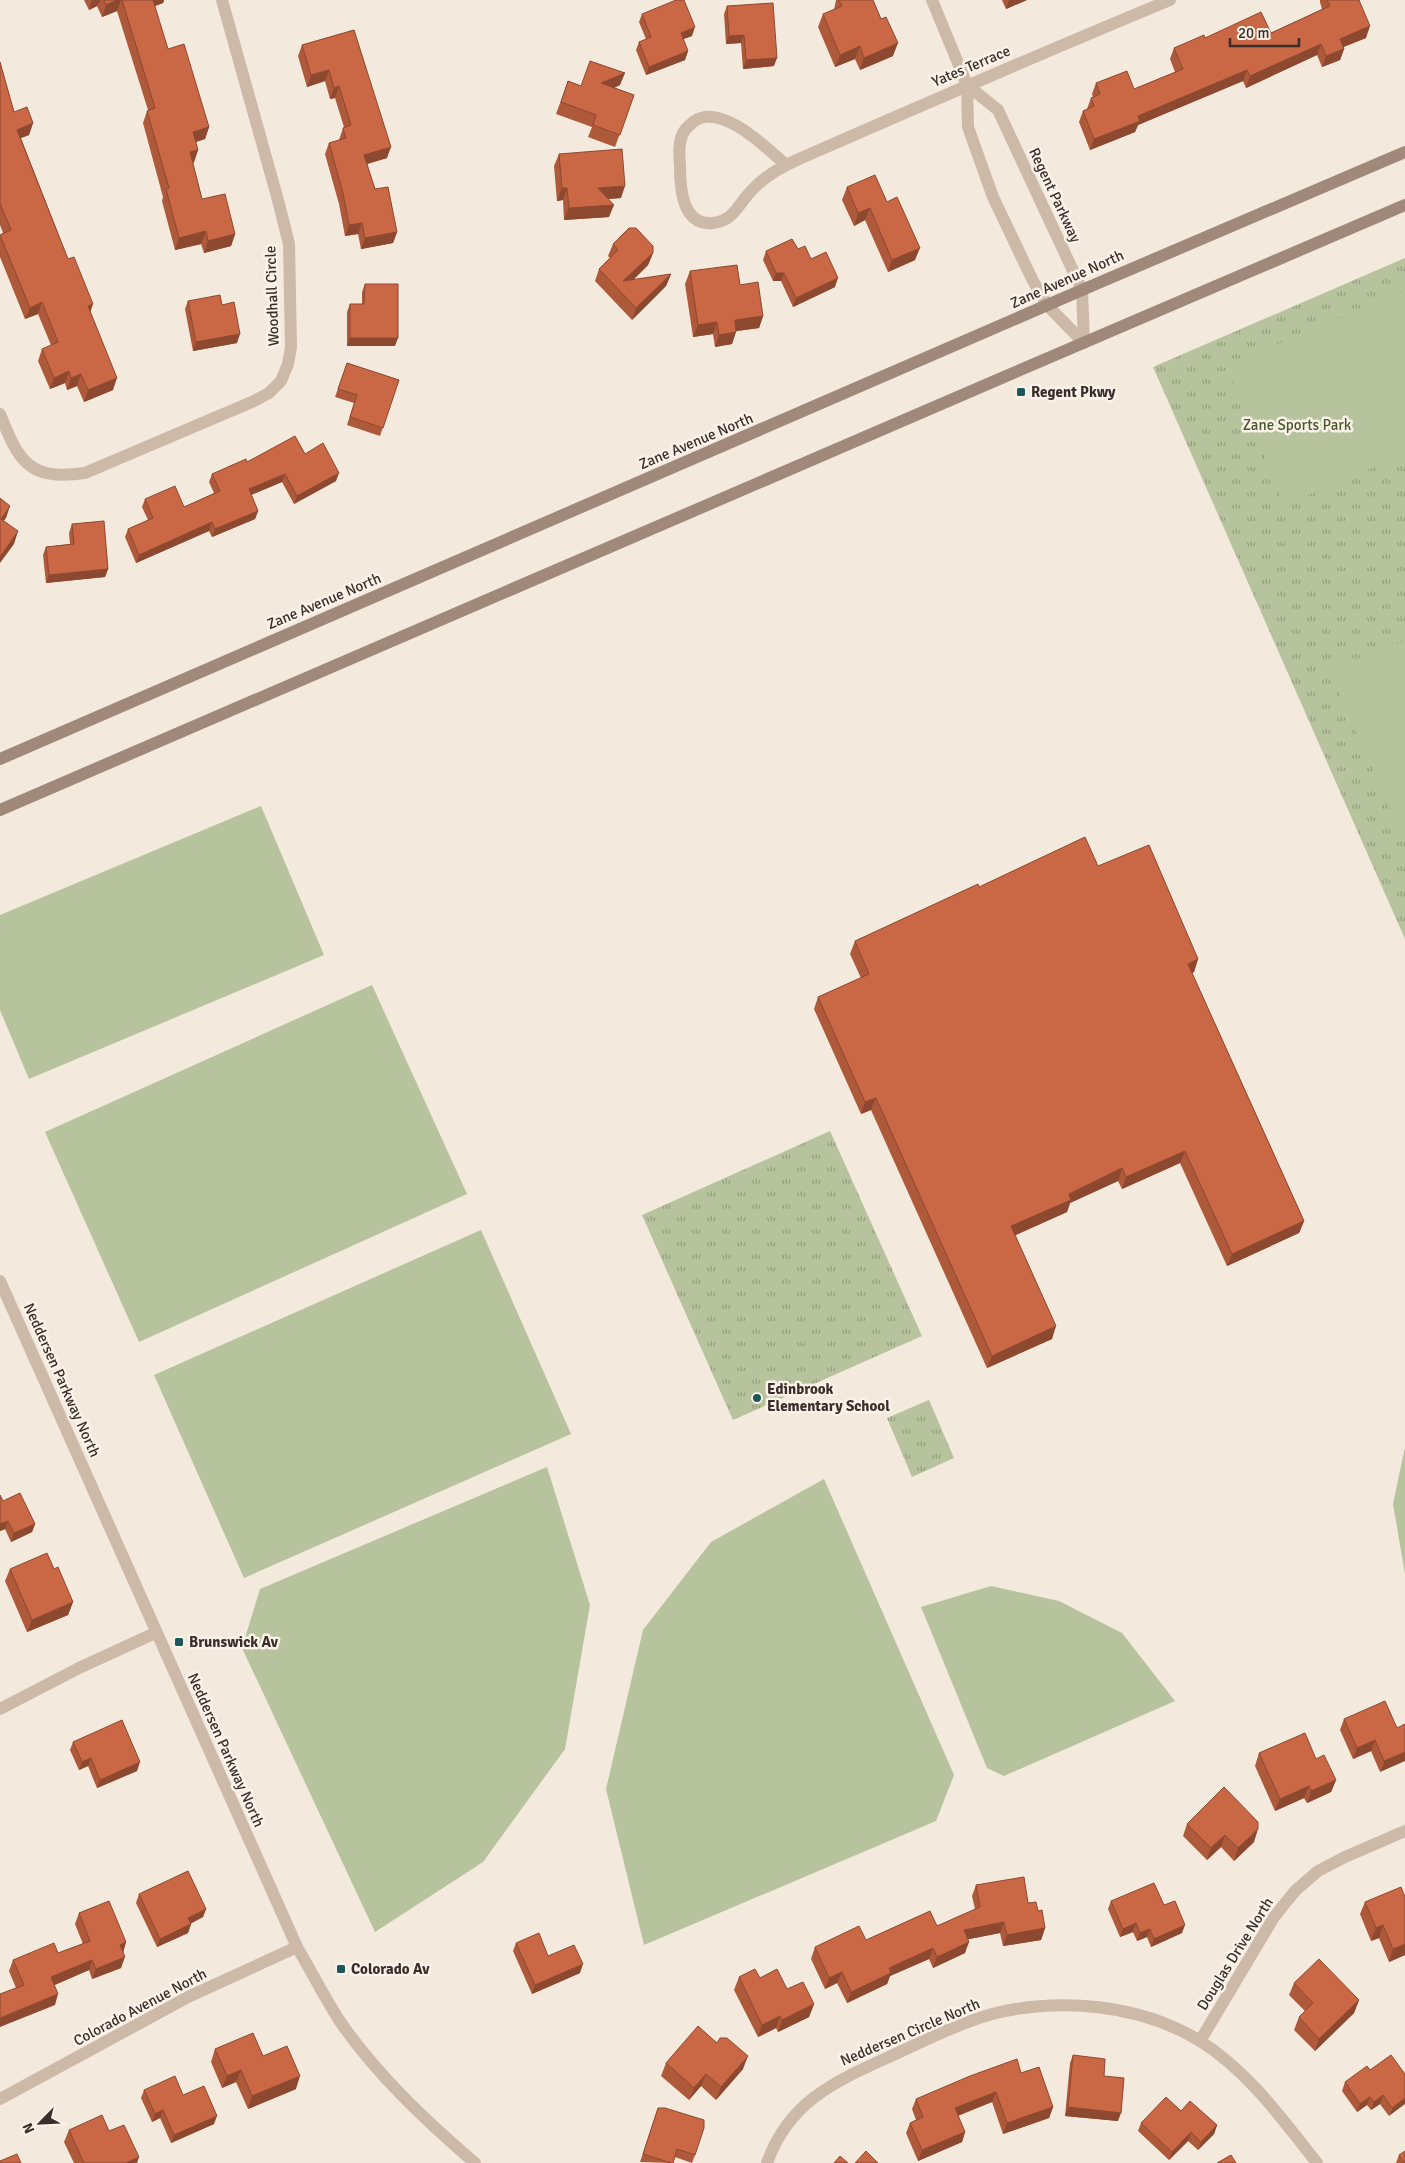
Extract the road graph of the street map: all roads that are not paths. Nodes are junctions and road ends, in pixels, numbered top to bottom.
1 (222, 0) edge
2 (932, 0) edge
3 (1170, 0) edge
4 (967, 85) junction
5 (1405, 152) edge
6 (786, 165) junction
7 (1405, 206) edge
8 (1082, 290) junction
9 (1048, 306) junction
10 (1084, 343) junction
11 (0, 414) edge
12 (0, 759) edge
13 (0, 810) edge
14 (0, 1281) edge
15 (156, 1633) junction
16 (0, 1709) edge
17 (1405, 1831) edge
18 (297, 1947) junction
19 (1200, 2041) junction
20 (0, 2099) edge
21 (475, 2163) edge
22 (767, 2163) edge
23 (1317, 2163) edge

1 - 11 street, Woodhall Circle
2 - 4 street, Regent Parkway
3 - 4 street, Yates Terrace
4 - 6 street, Yates Terrace
4 - 8 street, Regent Parkway
4 - 9 street, Regent Parkway
5 - 8 main road, Zane Avenue North
6 - 6 street, Yates Terrace
7 - 10 main road
8 - 9 main road, Zane Avenue North
8 - 10 street, Regent Parkway
9 - 10 street, Regent Parkway
9 - 12 main road, Zane Avenue North
10 - 13 main road
14 - 15 street, Neddersen Parkway North
15 - 16 street
15 - 18 street, Neddersen Parkway North
17 - 19 street, Douglas Drive North
18 - 20 street, Colorado Avenue North
18 - 21 street, Neddersen Parkway North
19 - 22 street, Neddersen Circle North
19 - 23 street, Neddersen Circle North

